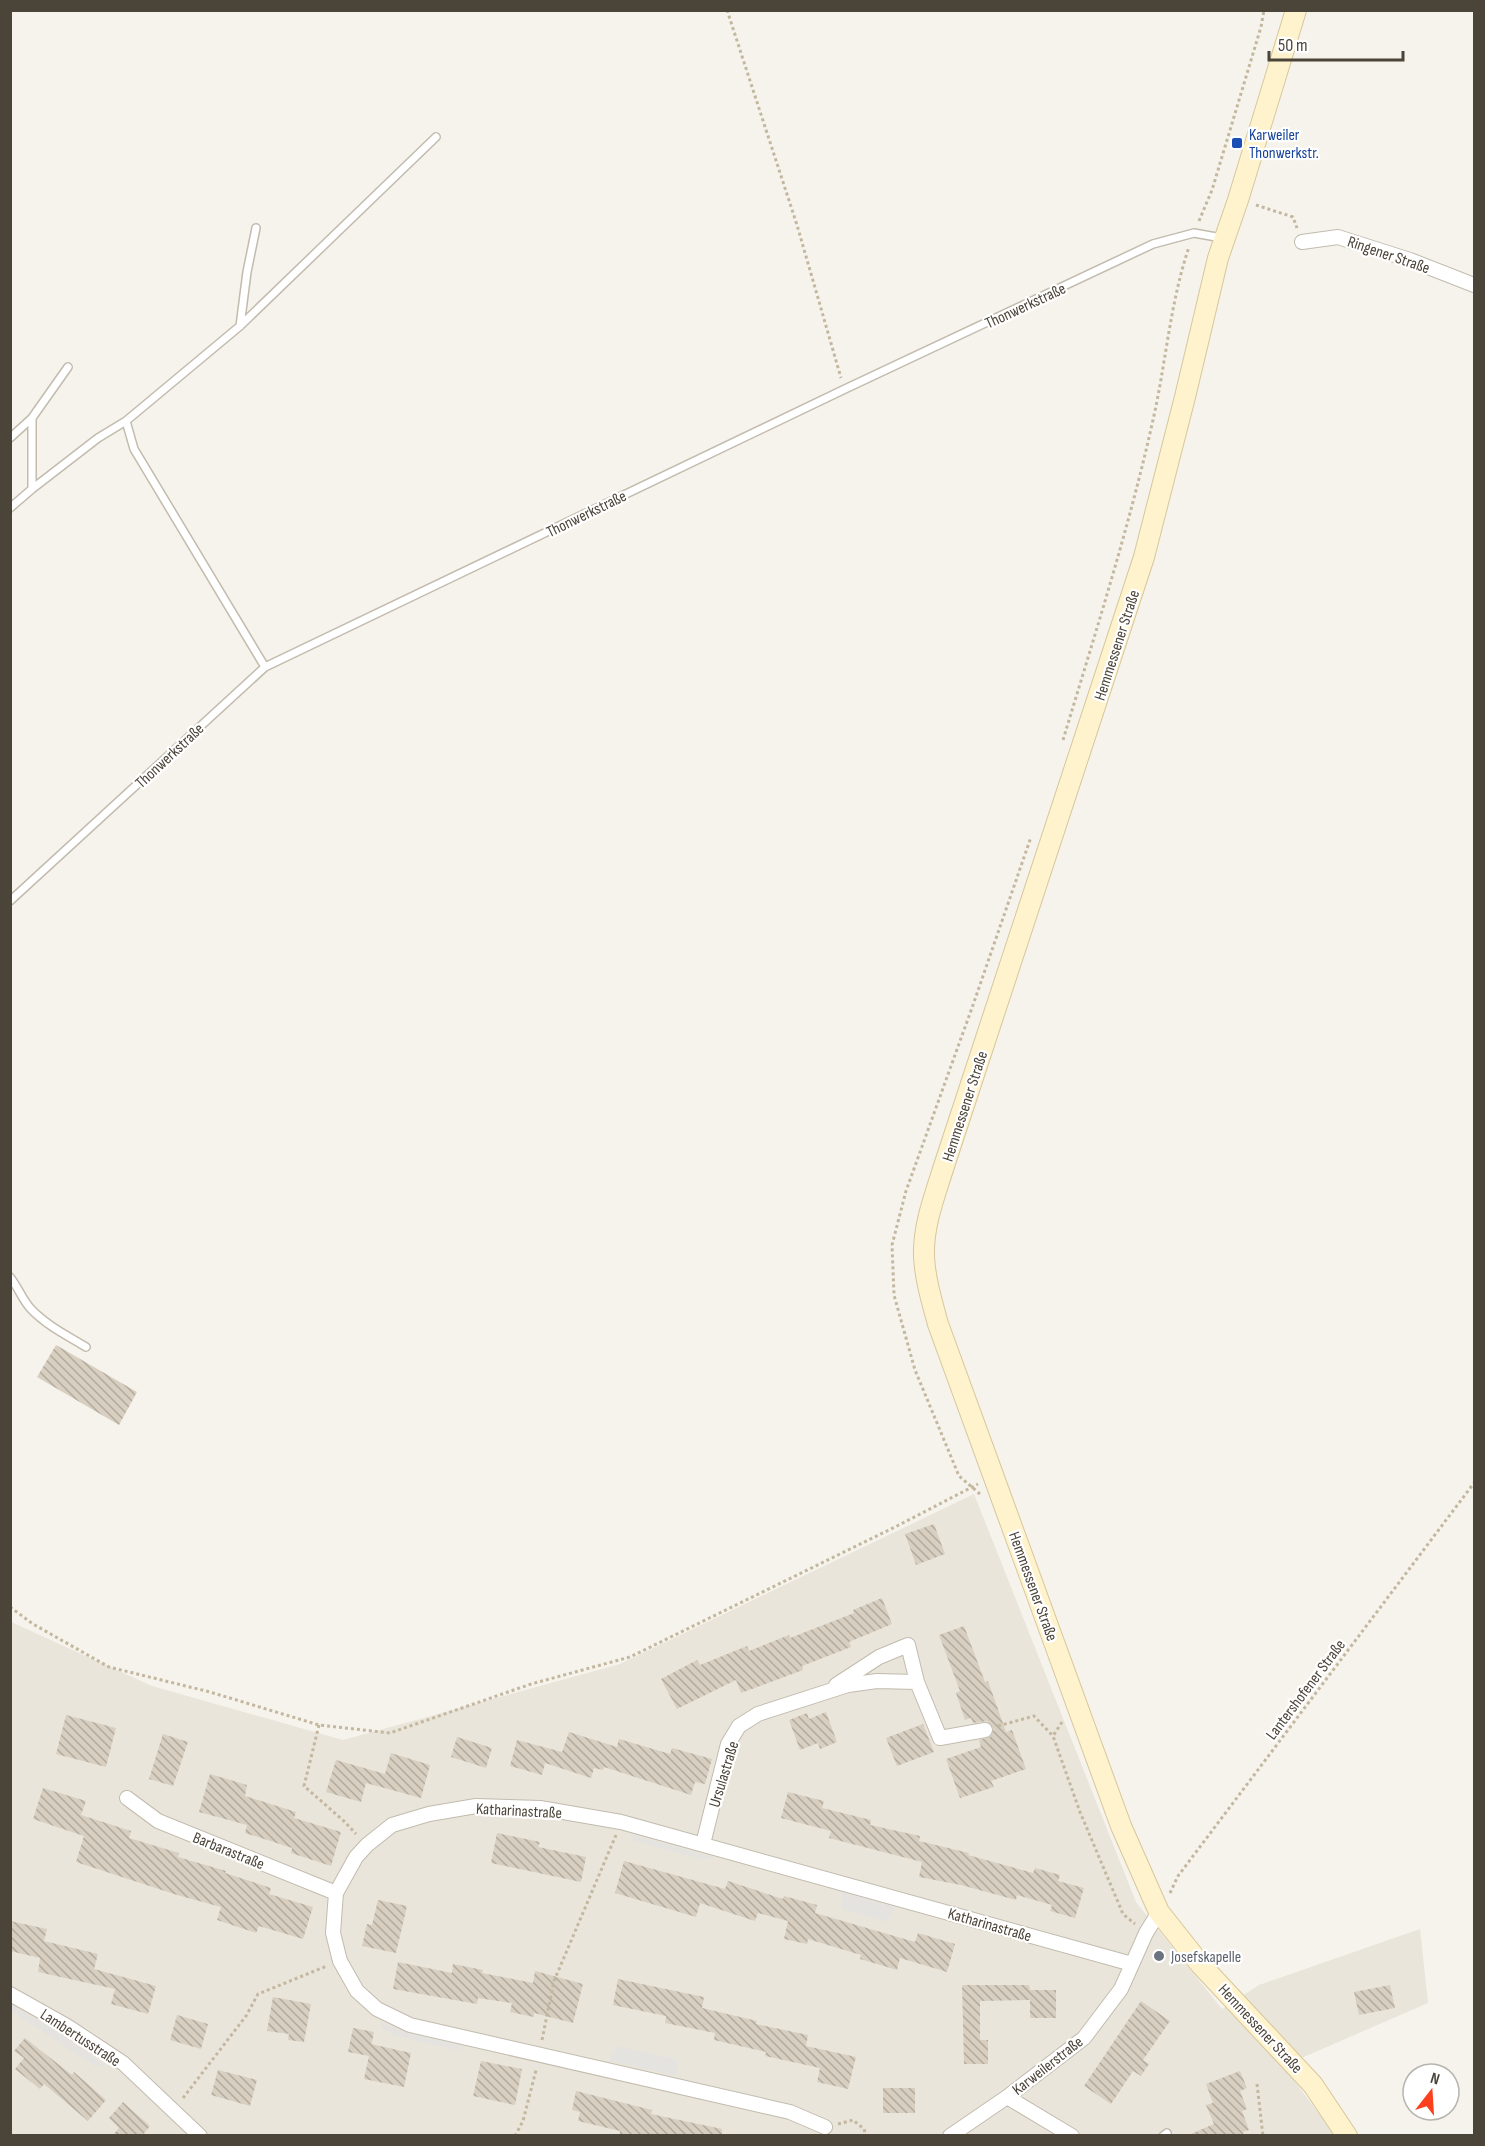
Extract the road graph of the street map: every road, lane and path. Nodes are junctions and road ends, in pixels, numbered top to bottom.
1 (727, 10) edge
2 (1264, 10) edge
3 (1296, 10) edge
4 (436, 137) dead end
5 (1212, 190) junction
6 (1238, 200) junction
7 (256, 228) dead end
8 (1194, 233) junction
9 (1224, 239) junction
10 (1302, 242) joint
11 (1474, 285) edge
12 (240, 326) junction
13 (68, 367) dead end
14 (844, 389) junction
15 (32, 418) junction
16 (126, 421) junction
17 (10, 438) edge
18 (32, 489) junction
19 (10, 508) edge
20 (265, 667) junction
21 (10, 901) edge
22 (10, 1277) edge
23 (86, 1347) dead end
24 (994, 1478) junction
25 (1474, 1483) edge
26 (971, 1486) junction
27 (984, 1497) dead end
28 (10, 1607) edge
29 (917, 1682) junction
30 (826, 1691) junction
31 (1061, 1712) dead end
32 (319, 1725) junction
33 (985, 1730) joint
34 (1053, 1736) junction
35 (127, 1798) dead end
36 (345, 1822) dead end
37 (621, 1822) junction
38 (703, 1844) junction
39 (336, 1893) junction
40 (1159, 1912) junction
41 (1146, 1933) junction
42 (1132, 1964) junction
43 (314, 1971) dead end
44 (10, 1994) edge
45 (543, 2030) dead end
46 (1257, 2084) dead end
47 (532, 2085) dead end
48 (186, 2095) dead end
49 (1007, 2097) junction
50 (825, 2127) joint
51 (200, 2136) edge
52 (516, 2136) edge
53 (866, 2136) edge
54 (950, 2136) edge
55 (1072, 2136) edge
56 (1263, 2136) edge
57 (1347, 2136) edge

1 - 14 path
2 - 5 path
3 - 6 main road, Hemmessener Straße
4 - 12 lane
5 - 6 path
5 - 8 path
6 - 9 main road, Hemmessener Straße
6 - 10 path
7 - 12 lane
8 - 9 lane, Thonwerkstraße
8 - 14 lane, Thonwerkstraße
9 - 24 main road, Hemmessener Straße
10 - 11 street, Ringener Straße
12 - 16 lane
13 - 15 lane
14 - 20 lane, Thonwerkstraße
15 - 17 lane
15 - 18 lane
16 - 18 lane
16 - 20 lane
18 - 19 lane
20 - 21 lane, Thonwerkstraße
22 - 23 lane
24 - 26 path
24 - 40 main road, Hemmessener Straße
25 - 40 path, Lantershofener Straße
26 - 27 path
26 - 32 path
28 - 32 path
29 - 30 street, Ursulastraße
29 - 30 street, Ursulastraße
29 - 33 street, Ursulastraße
30 - 38 street, Ursulastraße
31 - 34 path
32 - 36 path
33 - 34 path
34 - 41 path
35 - 39 street, Barbarastraße
37 - 38 street, Katharinastraße
37 - 39 street, Katharinastraße
37 - 45 path
38 - 42 street, Katharinastraße
39 - 50 street, Katharinastraße
40 - 41 street, Karweilerstraße
40 - 57 main road, Hemmessener Straße
41 - 42 street, Karweilerstraße
42 - 49 street, Karweilerstraße
43 - 48 path
44 - 51 street, Lambertusstraße
46 - 56 path
47 - 52 path
49 - 54 street, Karweilerstraße
49 - 55 street
50 - 53 path

